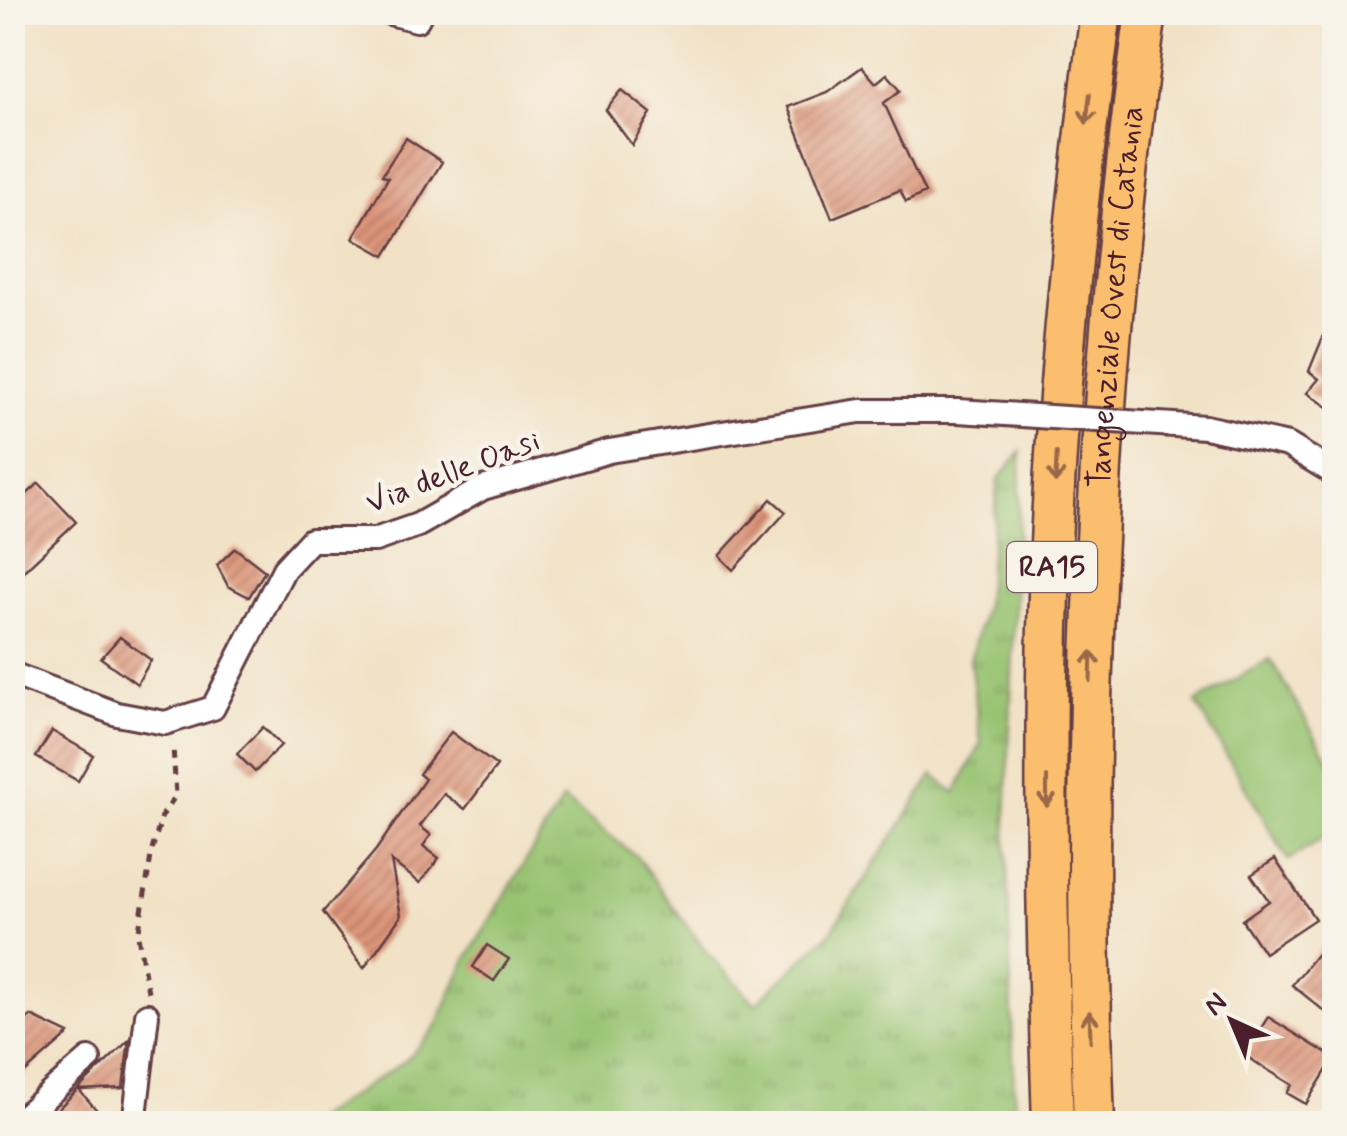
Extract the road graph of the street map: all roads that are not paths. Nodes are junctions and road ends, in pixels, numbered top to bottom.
1 (386, 12) edge
2 (421, 12) edge
3 (1101, 12) edge
4 (1146, 12) edge
5 (1334, 472) edge
6 (12, 674) edge
7 (148, 1015) road end
8 (90, 1059) dead end
9 (16, 1124) edge
10 (134, 1124) edge
11 (1053, 1124) edge
12 (1094, 1124) edge

1 - 2 street
3 -> 11 highway, Tangenziale Ovest di Catania / RA15
12 -> 4 highway, Tangenziale Ovest di Catania / RA15
5 - 6 street, Via delle Oasi, bridge
7 - 10 street
8 - 9 street

